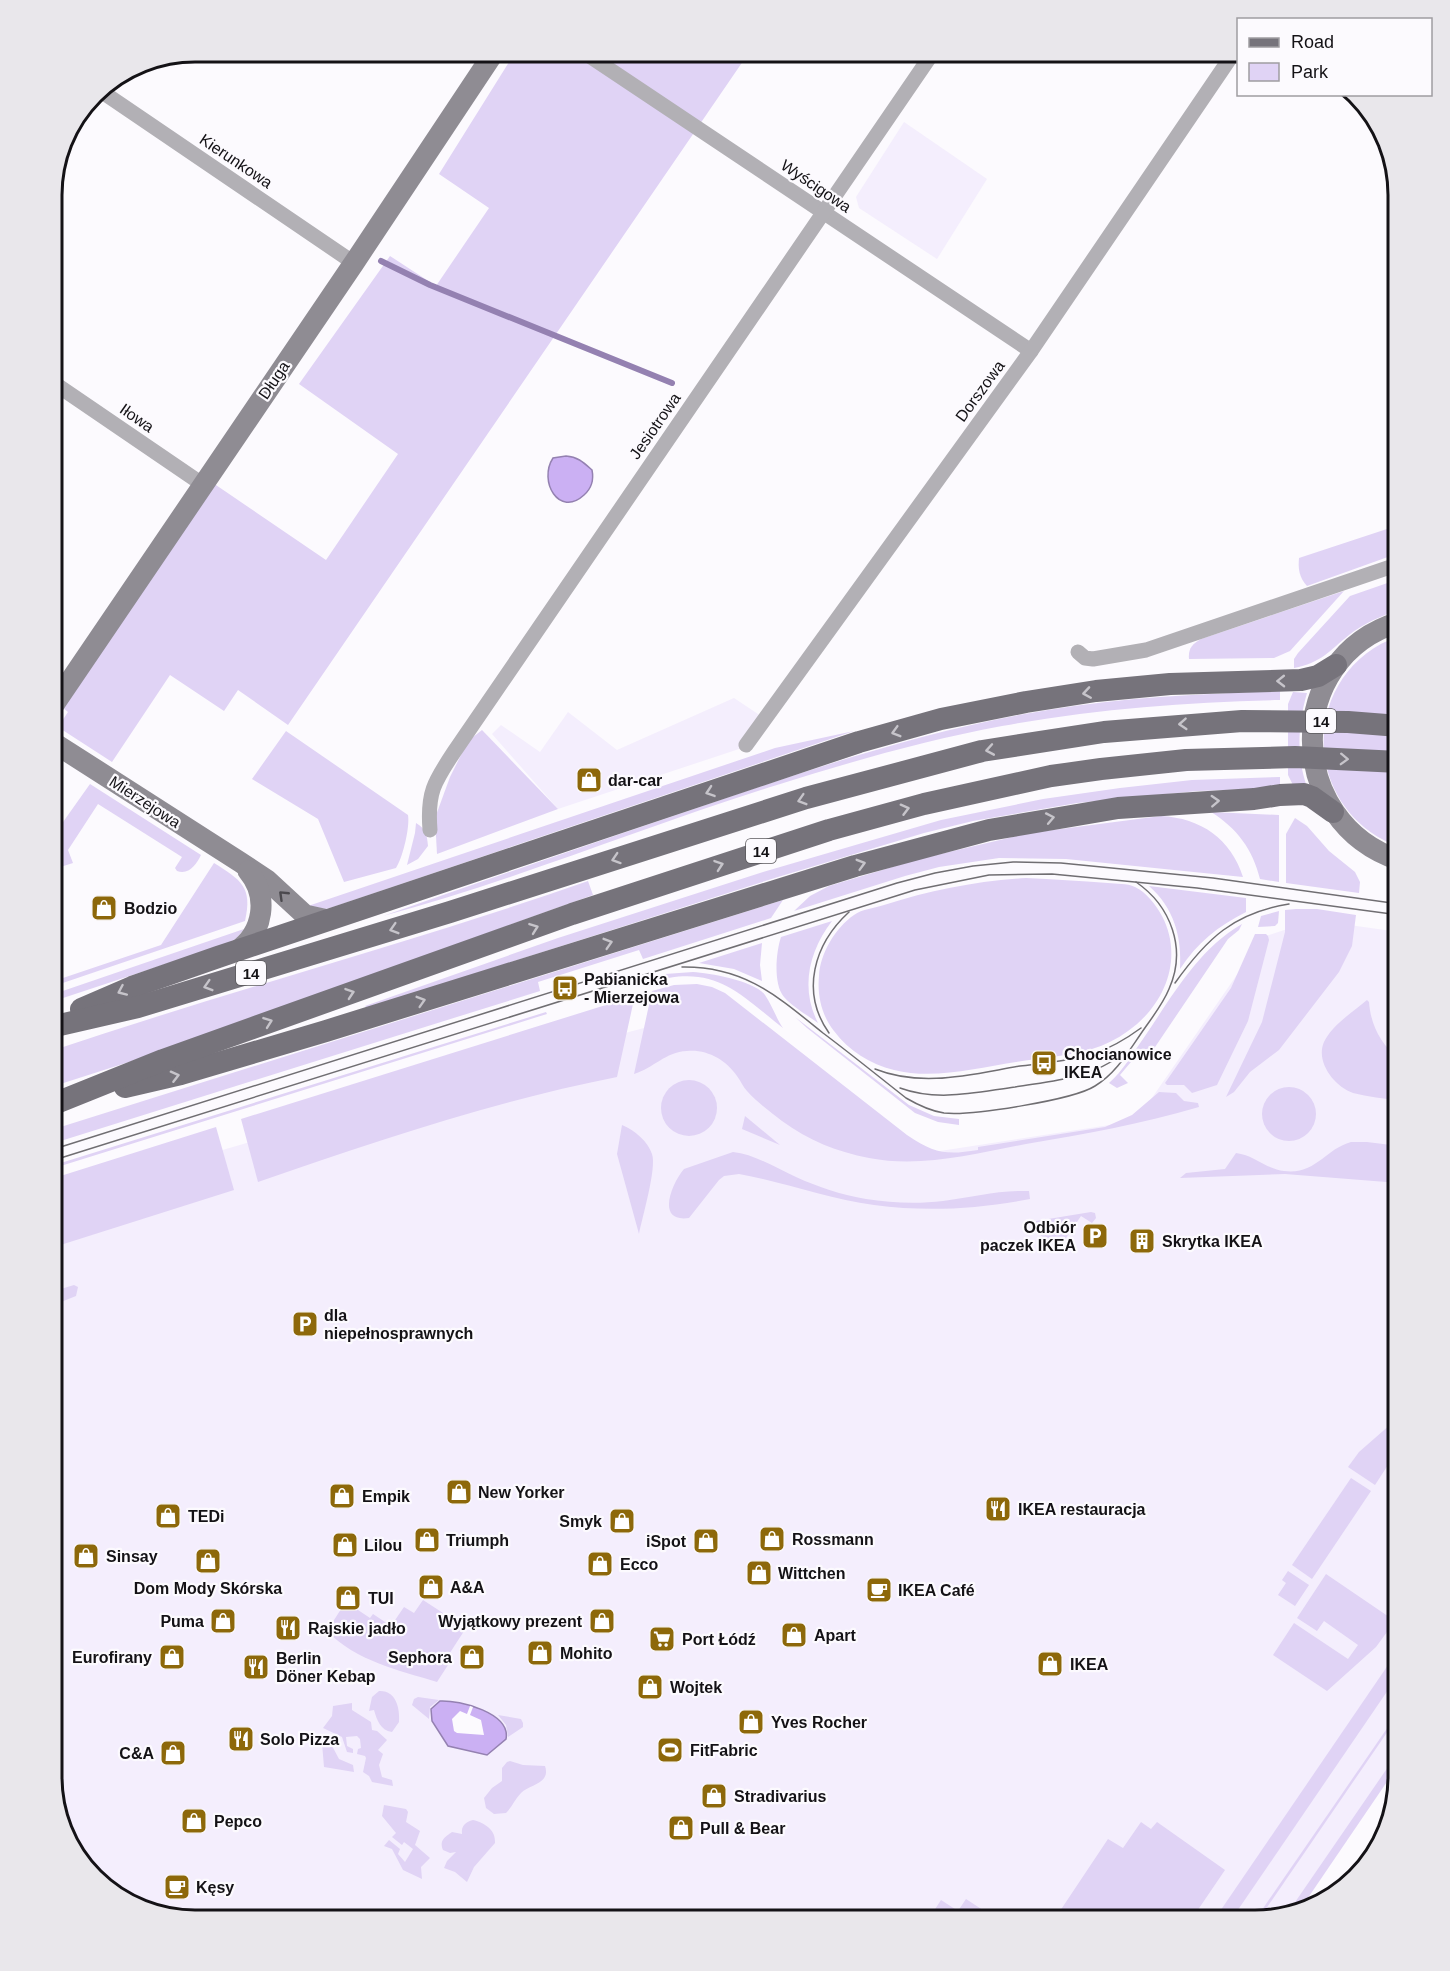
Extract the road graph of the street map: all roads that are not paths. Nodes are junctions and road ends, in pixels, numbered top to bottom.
1 (488, 62) edge
2 (598, 62) edge
3 (927, 62) edge
4 (1228, 62) edge
5 (106, 95) edge
6 (824, 213) junction
7 (354, 263) junction
8 (1031, 351) junction
9 (62, 389) edge
10 (202, 484) junction
11 (1388, 568) edge
12 (1388, 626) edge
13 (1078, 652) dead end
14 (1336, 665) junction
15 (62, 693) edge
16 (1388, 725) edge
17 (746, 745) dead end
18 (62, 748) edge
19 (1388, 761) edge
20 (1334, 812) junction
21 (430, 830) dead end
22 (1388, 856) edge
23 (240, 862) junction
24 (328, 920) junction
25 (237, 951) junction
26 (62, 1020) edge
27 (62, 1023) edge
28 (62, 1101) edge
29 (62, 1102) edge

1 - 7 street, Długa
2 - 6 street, Wyścigowa
3 - 6 street, Jesiotrowa
4 - 8 street, Dorszowa
5 - 7 street, Kierunkowa
6 - 8 street, Wyścigowa
6 - 21 street, Jesiotrowa
7 - 10 street, Długa
8 - 17 street, Dorszowa
9 - 10 street, Iłowa
10 - 15 street, Długa
11 - 13 street
12 - 14 street
14 - 20 street
14 -> 24 main road
16 -> 27 main road, 14
18 - 23 street, Mierzejowa
28 -> 19 main road, 14
20 - 22 street
29 -> 20 main road
24 -> 23 street, Mierzejowa
23 - 25 street
24 - 25 main road
25 -> 26 main road

